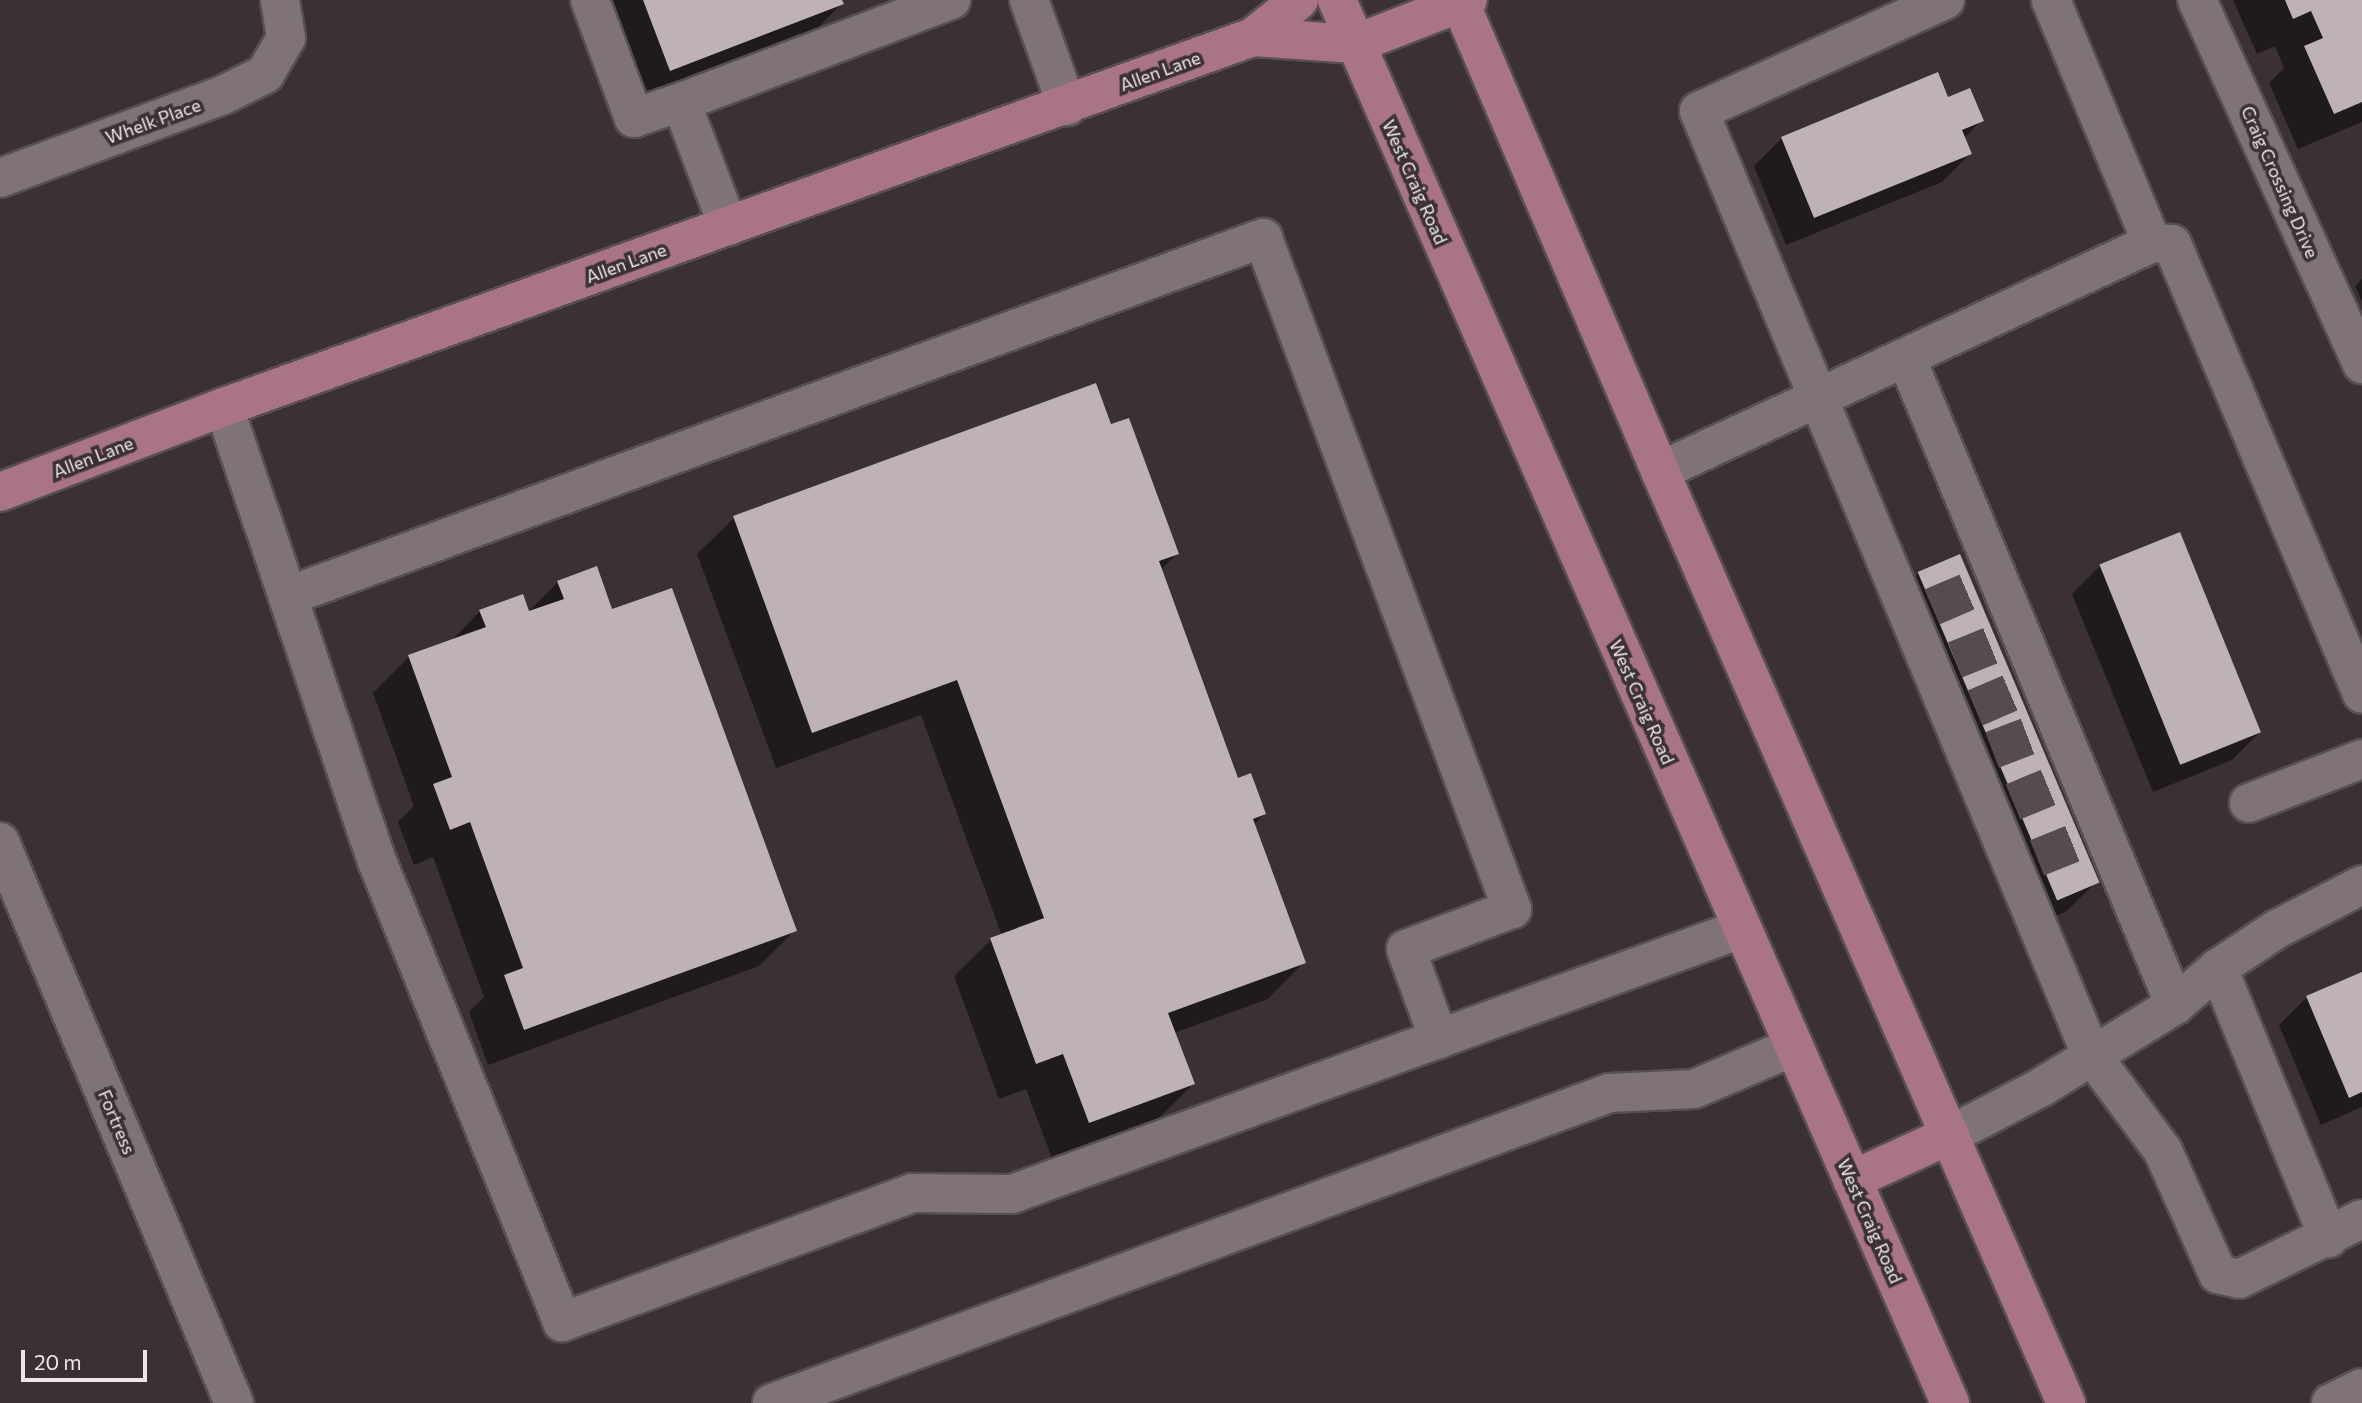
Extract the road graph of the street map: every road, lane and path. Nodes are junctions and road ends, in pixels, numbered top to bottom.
1 (280, 0) edge
2 (590, 0) edge
3 (951, 0) edge
4 (1029, 0) edge
5 (1299, 0) edge
6 (1337, 0) edge
7 (1945, 0) edge
8 (2051, 0) edge
9 (2197, 0) edge
10 (1463, 1) edge
11 (1253, 37) junction
12 (1355, 44) junction
13 (681, 102) junction
14 (1067, 106) junction
15 (0, 178) edge
16 (728, 226) junction
17 (2152, 243) junction
18 (1906, 357) junction
19 (2362, 364) edge
20 (1819, 397) junction
21 (224, 407) junction
22 (1660, 471) junction
23 (0, 492) edge
24 (288, 596) junction
25 (2355, 657) edge
26 (2362, 694) edge
27 (2362, 759) edge
28 (2249, 803) dead end
29 (0, 842) edge
30 (2362, 885) edge
31 (1741, 929) junction
32 (2218, 968) junction
33 (2175, 1005) junction
34 (1439, 1039) junction
35 (1793, 1046) junction
36 (2091, 1054) junction
37 (1950, 1135) junction
38 (1852, 1181) junction
39 (2362, 1219) edge
40 (2329, 1238) junction
41 (2362, 1388) edge
42 (234, 1403) edge
43 (772, 1403) edge
44 (1950, 1403) edge
45 (2066, 1403) edge
46 (2331, 1403) edge

1 - 15 street, Whelk Place
2 - 13 street
3 - 13 street
4 - 14 street
5 - 11 main road, Allen Lane
6 - 12 main road, West Craig Road
7 - 20 street
8 - 17 street
9 - 19 street, Craig Crossing Drive
10 - 12 main road, Allen Lane
10 - 22 main road
11 - 12 main road, Allen Lane
11 - 14 main road, Allen Lane
12 - 31 main road, West Craig Road
13 - 16 street
14 - 16 main road, Allen Lane
16 - 21 main road, Allen Lane
17 - 18 street
17 - 25 street
18 - 20 street
18 - 33 street
20 - 22 street
20 - 36 street
21 - 23 main road, Allen Lane
21 - 24 street
22 - 37 main road
24 - 34 street
24 - 34 street
25 - 26 street
27 - 28 street
29 - 42 street, Fortress
30 - 32 street
31 - 34 street
31 - 35 main road, West Craig Road
32 - 33 street
32 - 40 street
33 - 36 street
35 - 38 main road, West Craig Road
35 - 43 street
36 - 37 street
36 - 40 street
37 - 38 main road
37 - 45 main road
38 - 44 main road, West Craig Road
39 - 40 street
41 - 46 street

